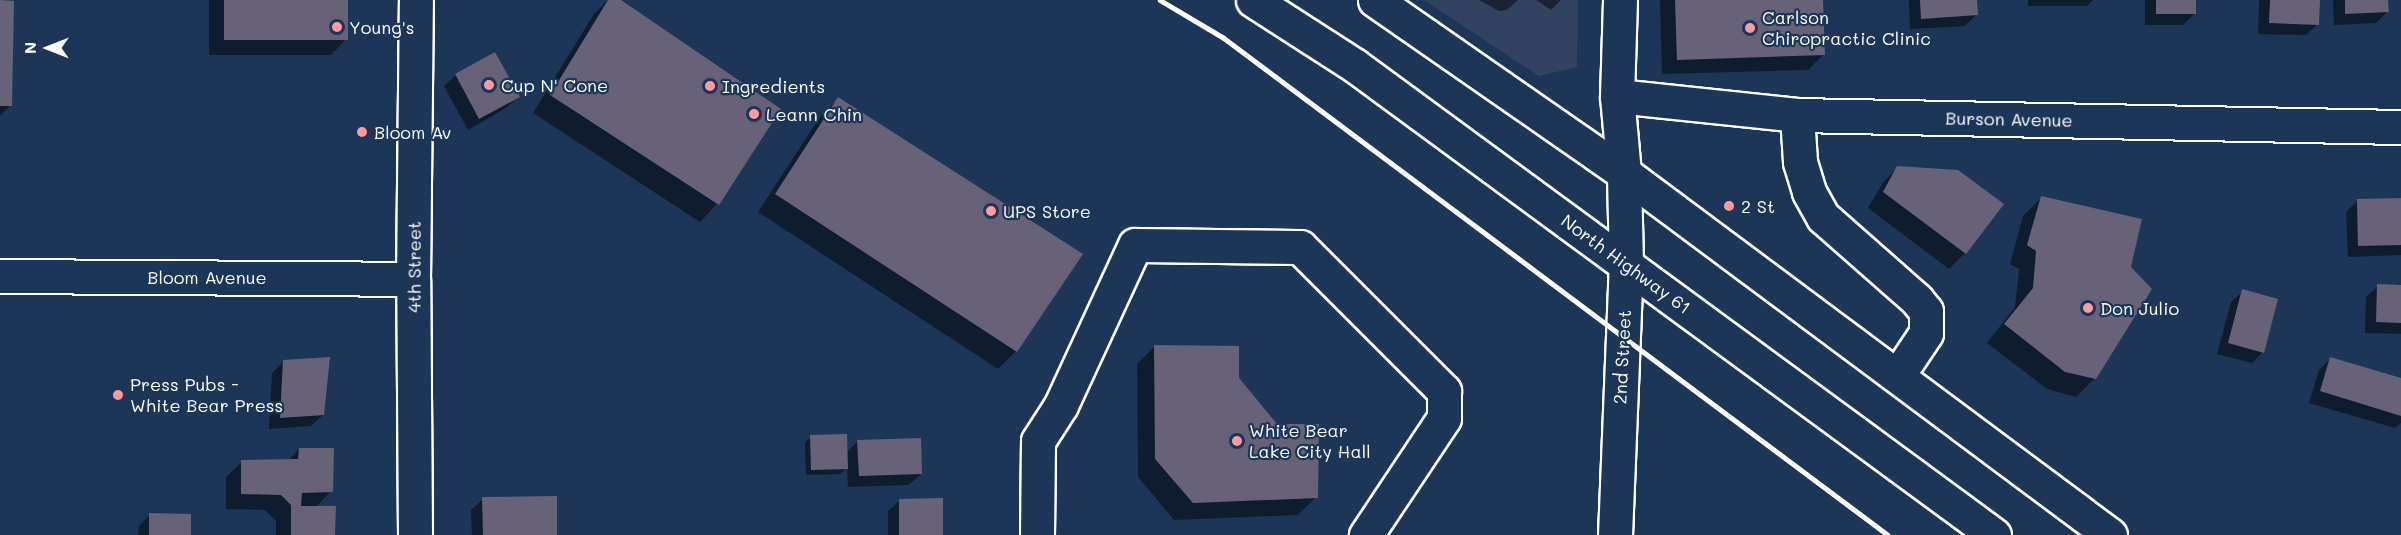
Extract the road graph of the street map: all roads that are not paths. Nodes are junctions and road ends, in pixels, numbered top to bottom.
1 (416, 0) edge
2 (1253, 0) edge
3 (1375, 0) edge
4 (1620, 0) edge
5 (1617, 96) junction
6 (1797, 115) junction
7 (2401, 127) edge
8 (1624, 173) junction
9 (1626, 264) junction
10 (0, 276) edge
11 (413, 279) junction
12 (1898, 375) junction
13 (415, 535) edge
14 (1037, 535) edge
15 (1366, 535) edge
16 (1615, 535) edge
17 (1994, 535) edge
18 (2110, 535) edge

1 - 11 street, 4th Street
2 - 9 street, North Highway 61
3 - 8 street
4 - 5 street, 2nd Street
5 - 6 street, Burson Avenue
5 - 8 street, 2nd Street
6 - 7 street, Burson Avenue
6 - 12 street
8 - 9 street, 2nd Street
8 - 12 street
9 - 16 street, 2nd Street
9 - 17 street, North Highway 61
10 - 11 street, Bloom Avenue
11 - 13 street, 4th Street
12 - 18 street
14 - 15 street

